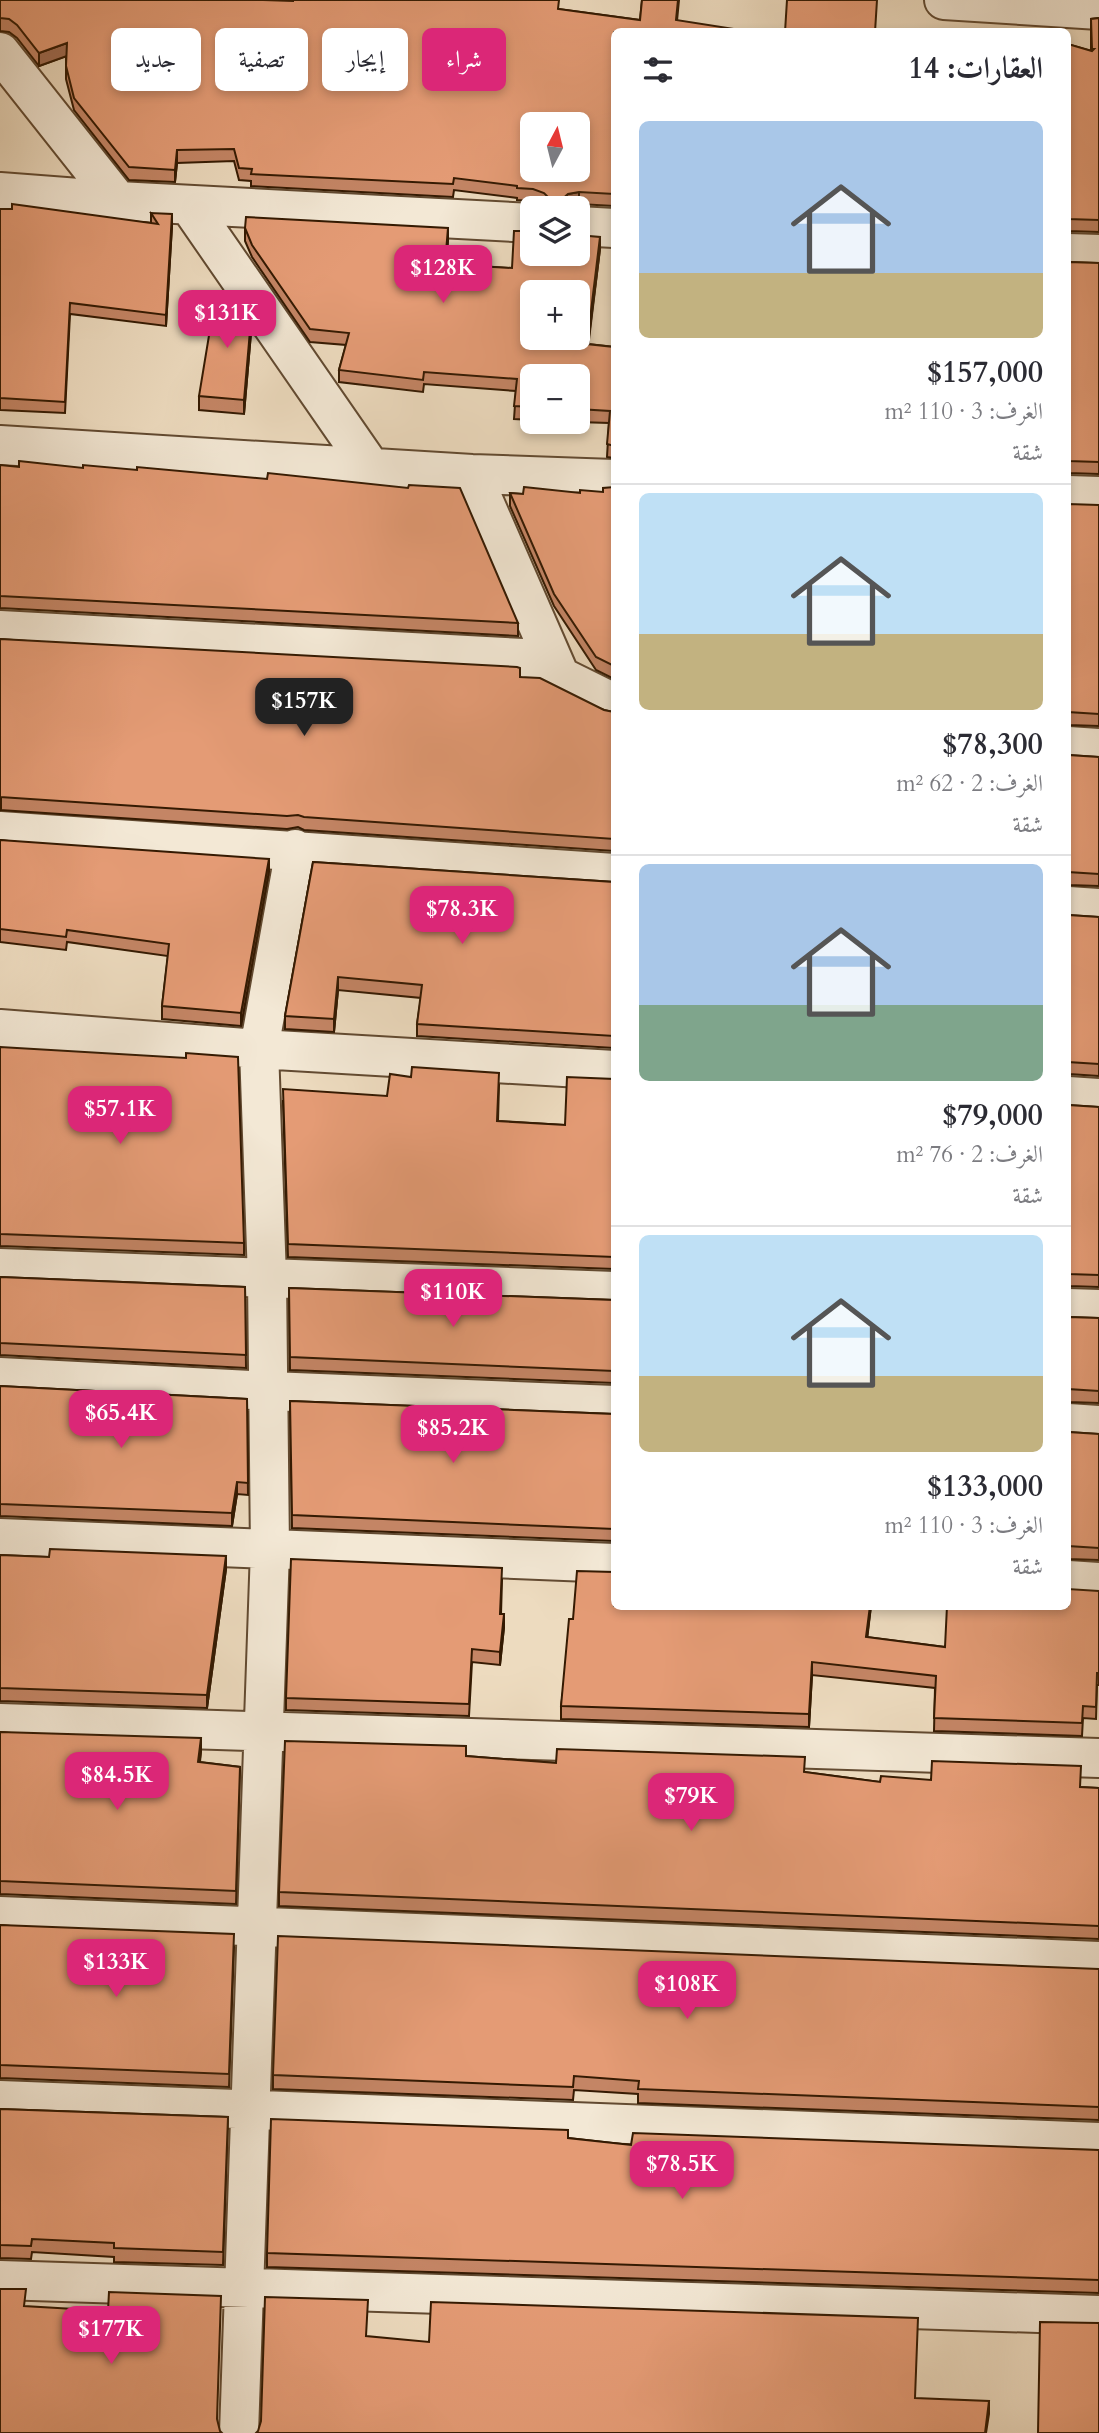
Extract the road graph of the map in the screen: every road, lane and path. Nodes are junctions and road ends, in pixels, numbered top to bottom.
1 (944, 0) edge
2 (1099, 9) edge
3 (0, 52) edge
4 (0, 192) edge
5 (118, 201) junction
6 (189, 205) junction
7 (520, 222) edge
8 (590, 227) edge
9 (611, 228) edge
10 (1071, 253) edge
11 (1099, 254) edge
12 (0, 445) edge
13 (371, 468) junction
14 (472, 474) junction
15 (611, 479) edge
16 (1071, 495) edge
17 (1099, 496) edge
18 (0, 630) edge
19 (560, 676) junction
20 (611, 702) edge
21 (1071, 746) edge
22 (1099, 748) edge
23 (0, 831) edge
24 (295, 849) junction
25 (611, 873) edge
26 (1071, 906) edge
27 (1099, 908) edge
28 (0, 1029) edge
29 (259, 1049) junction
30 (611, 1070) edge
31 (1071, 1096) edge
32 (1099, 1098) edge
33 (0, 1268) edge
34 (267, 1278) junction
35 (611, 1291) edge
36 (1071, 1308) edge
37 (1099, 1309) edge
38 (0, 1377) edge
39 (270, 1391) junction
40 (611, 1405) edge
41 (1071, 1423) edge
42 (1099, 1425) edge
43 (0, 1538) edge
44 (270, 1550) junction
45 (611, 1563) edge
46 (1071, 1580) edge
47 (1099, 1582) edge
48 (0, 1723) edge
49 (264, 1732) junction
50 (1099, 1758) edge
51 (0, 1916) edge
52 (257, 1927) junction
53 (1099, 1961) edge
54 (0, 2100) edge
55 (250, 2111) junction
56 (1099, 2142) edge
57 (0, 2280) edge
58 (244, 2289) junction
59 (1099, 2315) edge
60 (239, 2433) edge

1 - 2 street
3 - 5 street
4 - 5 street
5 - 6 street
6 - 7 street
6 - 13 street
8 - 9 street
10 - 11 street
12 - 13 street
13 - 14 street
14 - 15 street
14 - 19 street
16 - 17 street
18 - 19 street
19 - 20 street
21 - 22 street
23 - 24 street
24 - 25 street
24 - 29 street
26 - 27 street
28 - 29 street
29 - 30 street
29 - 34 street
31 - 32 street
33 - 34 street
34 - 35 street
34 - 39 street
36 - 37 street
38 - 39 street
39 - 40 street
39 - 44 street
41 - 42 street
43 - 44 street
44 - 45 street
44 - 49 street
46 - 47 street
48 - 49 street
49 - 50 street
49 - 52 street
51 - 52 street
52 - 53 street
52 - 55 street
54 - 55 street
55 - 56 street
55 - 58 street
57 - 58 street
58 - 59 street
58 - 60 street

